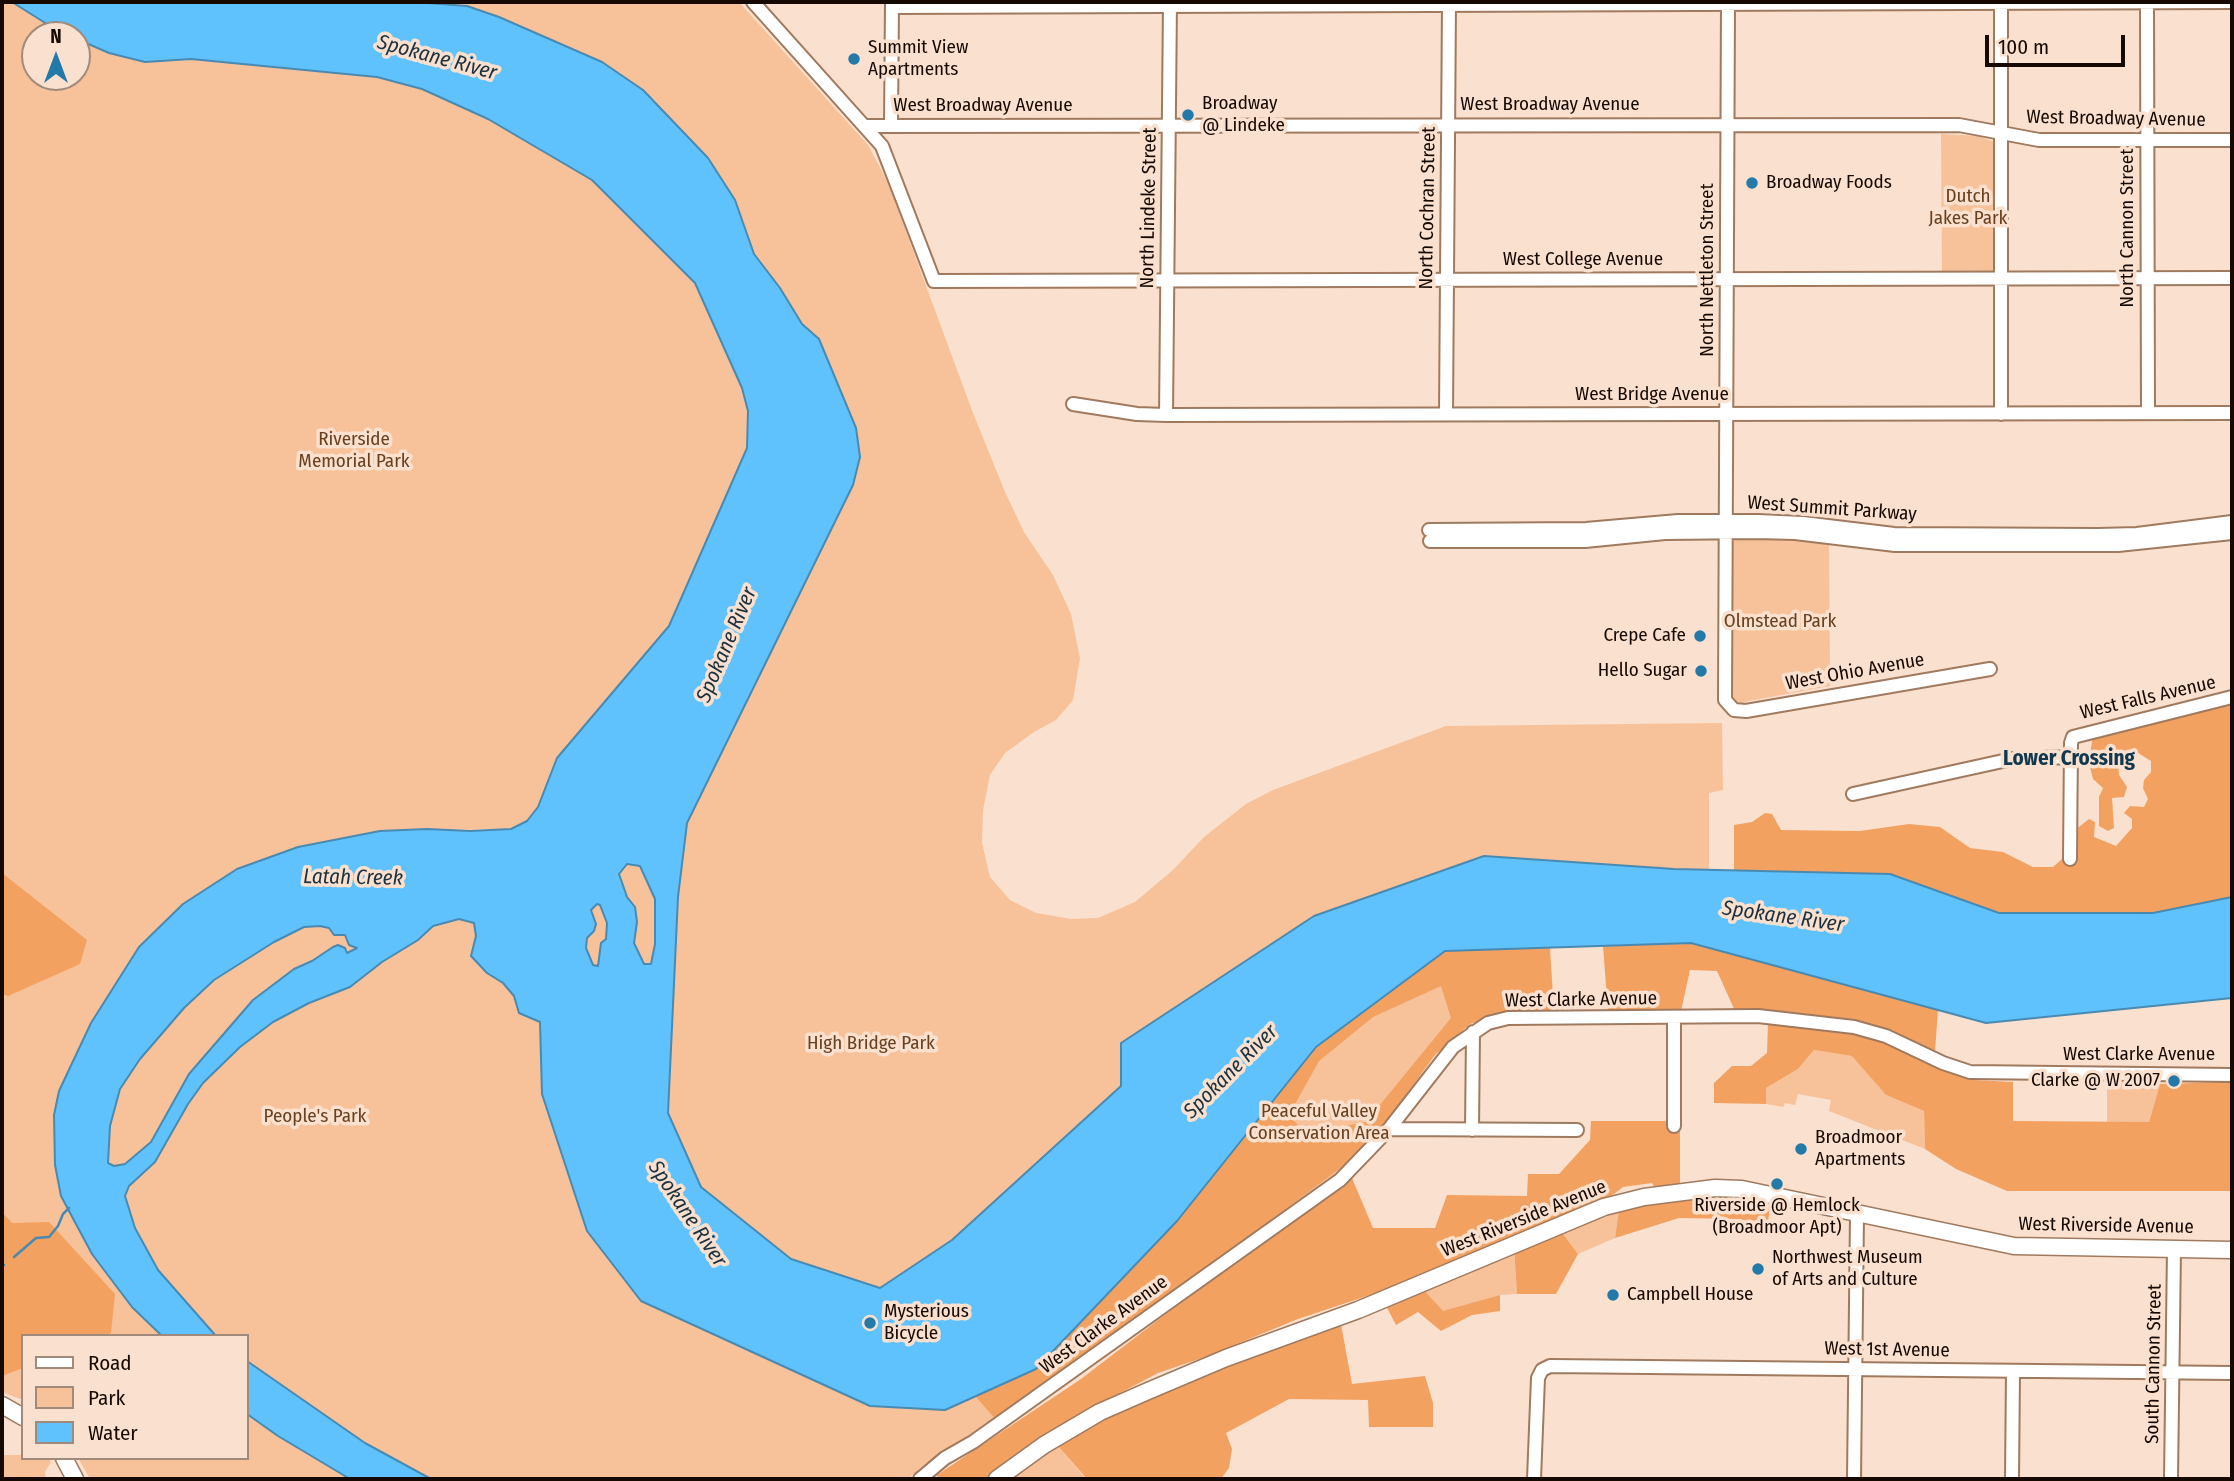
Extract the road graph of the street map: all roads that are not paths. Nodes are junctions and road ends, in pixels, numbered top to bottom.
1 (752, 2) edge
2 (1728, 2) edge
3 (2001, 2) edge
4 (2147, 2) edge
5 (2232, 2) edge
6 (892, 4) edge
7 (1170, 4) edge
8 (1449, 4) edge
9 (1727, 124) junction
10 (1169, 125) junction
11 (1449, 125) junction
12 (867, 126) junction
13 (891, 126) junction
14 (2000, 132) junction
15 (2147, 140) junction
16 (2232, 140) edge
17 (2147, 278) junction
18 (2232, 278) edge
19 (1726, 279) junction
20 (1446, 280) junction
21 (2001, 280) junction
22 (1167, 281) junction
23 (1073, 404) dead end
24 (2148, 413) junction
25 (2232, 413) edge
26 (1446, 414) junction
27 (1726, 414) junction
28 (2001, 414) junction
29 (1166, 415) junction
30 (2232, 522) edge
31 (1726, 526) junction
32 (2232, 533) edge
33 (1429, 535) dead end
34 (2065, 540) junction
35 (1990, 668) dead end
36 (2232, 698) edge
37 (1728, 706) joint
38 (2071, 758) junction
39 (1853, 794) dead end
40 (2070, 859) dead end
41 (1674, 1017) junction
42 (1473, 1032) junction
43 (2232, 1075) edge
44 (1674, 1126) dead end
45 (1390, 1129) junction
46 (1472, 1130) junction
47 (1577, 1130) dead end
48 (1857, 1214) junction
49 (2174, 1249) junction
50 (2232, 1250) edge
51 (1856, 1369) junction
52 (2013, 1371) junction
53 (2173, 1373) junction
54 (2232, 1373) edge
55 (2, 1405) edge
56 (21, 1416) edge
57 (65, 1460) edge
58 (75, 1479) edge
59 (920, 1479) edge
60 (997, 1479) edge
61 (1534, 1479) edge
62 (1854, 1479) edge
63 (2012, 1479) edge
64 (2171, 1479) edge

1 - 12 street
2 - 3 street
2 - 8 street
2 - 9 street, North Nettleton Street
3 - 4 street
3 - 14 street
4 - 5 street
4 - 15 street, North Cannon Street
6 - 7 street
6 - 13 street
7 - 8 street
7 - 10 street, North Lindeke Street
8 - 11 street, North Cochran Street
9 - 11 street, West Broadway Avenue
9 - 14 street, West Broadway Avenue
9 - 19 street, North Nettleton Street
10 - 11 street, West Broadway Avenue
10 - 13 street, West Broadway Avenue
10 - 22 street, North Lindeke Street
11 - 20 street, North Cochran Street
12 - 13 street, West Broadway Avenue
12 - 22 street, West College Avenue
14 - 15 street, West Broadway Avenue
14 - 21 street
15 - 16 street, West Broadway Avenue
15 - 17 street, North Cannon Street
17 - 18 street, West College Avenue
17 - 21 street, West College Avenue
17 - 24 street, North Cannon Street
19 - 20 street, West College Avenue
19 - 21 street, West College Avenue
19 - 27 street, North Nettleton Street
20 - 22 street, West College Avenue
20 - 26 street, North Cochran Street
21 - 28 street
22 - 29 street, North Lindeke Street
23 - 29 street, West Bridge Avenue
24 - 25 street, West Bridge Avenue
24 - 28 street, West Bridge Avenue
26 - 27 street, West Bridge Avenue
26 - 29 street, West Bridge Avenue
27 - 28 street, West Bridge Avenue
27 - 31 street, North Nettleton Street
30 - 34 street, West Summit Parkway
31 - 33 street, West Summit Parkway
31 - 34 street, West Summit Parkway
31 - 37 street, North Nettleton Street
32 - 34 street, West Summit Parkway
35 - 37 street, West Ohio Avenue
36 - 38 street, West Falls Avenue
38 - 39 street
38 - 40 street
41 - 42 street, West Clarke Avenue
41 - 43 street, West Clarke Avenue
41 - 44 street
42 - 45 street, West Clarke Avenue
42 - 46 street
45 - 46 street
45 - 59 street, West Clarke Avenue
46 - 47 street
48 - 49 main road, West Riverside Avenue
48 - 51 street
48 - 60 main road, West Riverside Avenue
49 - 50 main road, West Riverside Avenue
49 - 53 street, South Cannon Street
51 - 52 street, West 1st Avenue
51 - 61 street, West 1st Avenue
51 - 62 street
52 - 53 street, West 1st Avenue
52 - 63 street
53 - 54 street, West 1st Avenue
53 - 64 street, South Cannon Street
55 - 56 main road
57 - 58 main road

